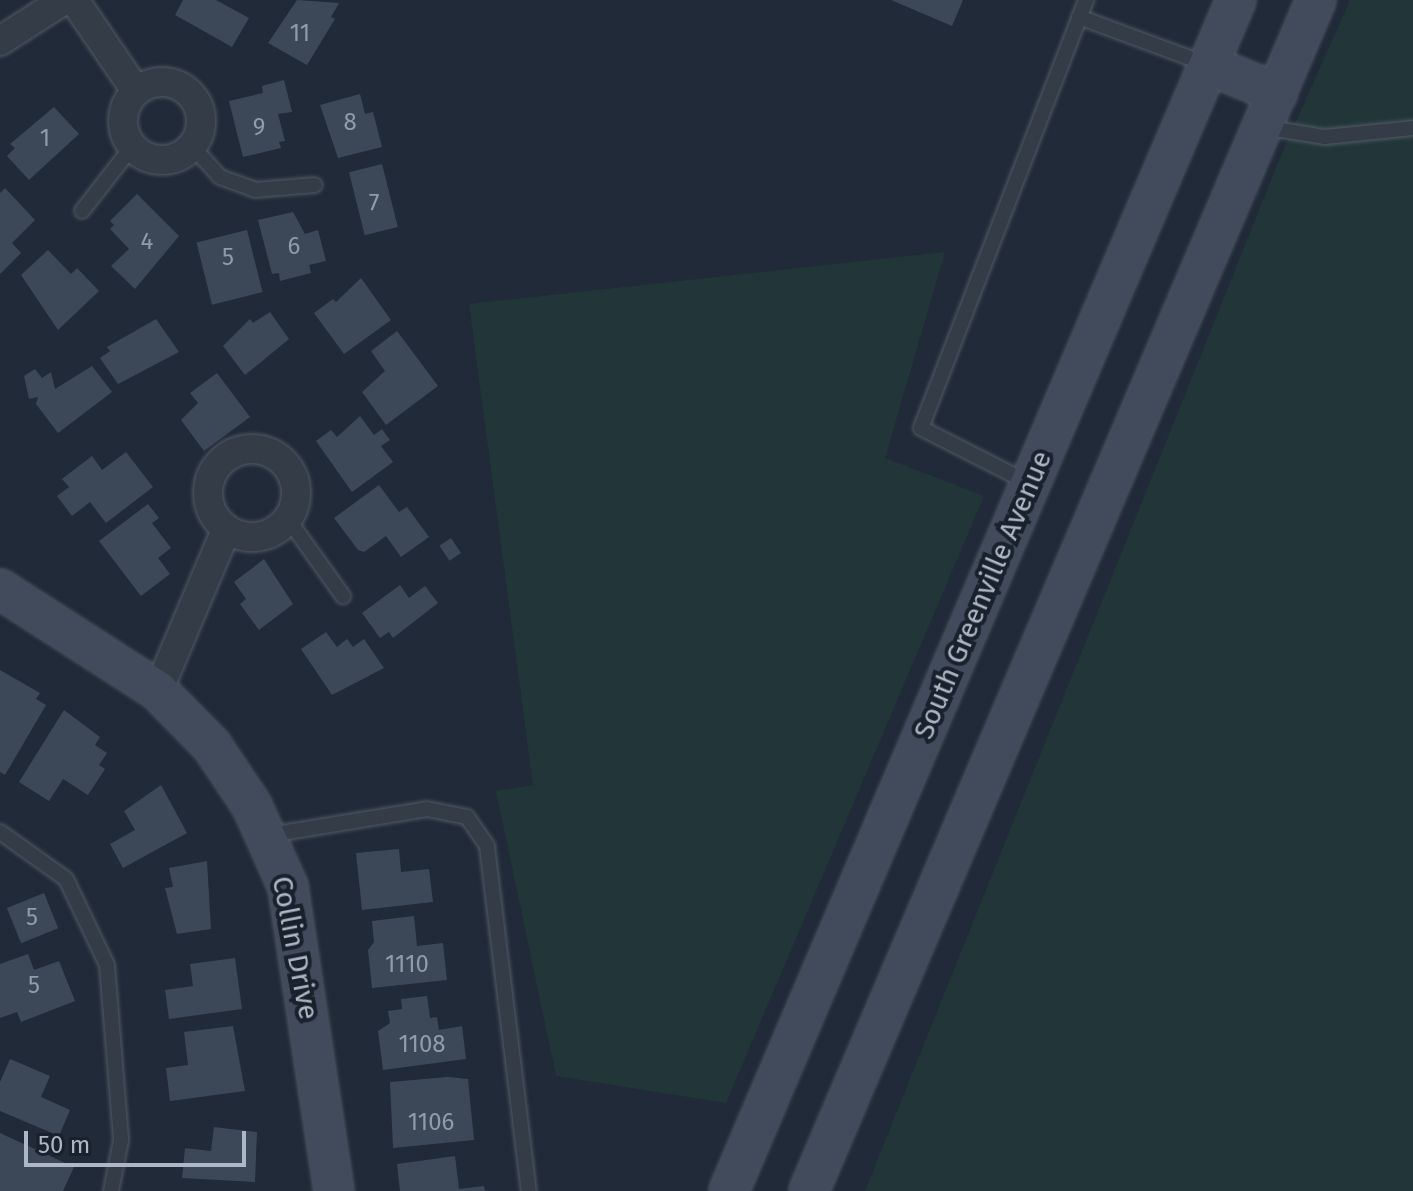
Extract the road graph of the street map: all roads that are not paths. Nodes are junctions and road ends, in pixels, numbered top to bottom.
1 (64, 0) edge
2 (74, 0) edge
3 (1086, 0) edge
4 (1236, 0) edge
5 (1316, 0) edge
6 (1079, 17) junction
7 (0, 41) edge
8 (1209, 65) junction
9 (136, 91) junction
10 (1270, 110) junction
11 (1413, 128) edge
12 (192, 146) junction
13 (132, 147) junction
14 (315, 185) dead end
15 (82, 211) dead end
16 (1031, 484) junction
17 (288, 519) junction
18 (226, 530) junction
19 (0, 589) edge
20 (343, 596) dead end
21 (158, 691) junction
22 (0, 832) edge
23 (268, 835) junction
24 (111, 1191) edge
25 (334, 1191) edge
26 (529, 1191) edge
27 (729, 1191) edge
28 (809, 1191) edge

1 - 7 street
2 - 9 street
3 - 6 lane
4 - 8 main road, South Greenville Avenue
5 - 10 main road
6 - 8 lane
6 - 16 lane
8 - 10 main road
8 - 16 main road, South Greenville Avenue
9 - 12 street
9 - 13 street
10 - 11 lane
10 - 28 main road
12 - 13 street
12 - 14 lane
13 - 15 lane
16 - 27 main road, South Greenville Avenue
17 - 18 street
17 - 18 street
17 - 20 lane
18 - 21 street
19 - 21 main road, Collin Drive
21 - 23 main road, Collin Drive
22 - 24 lane
23 - 25 main road, Collin Drive
23 - 26 lane

